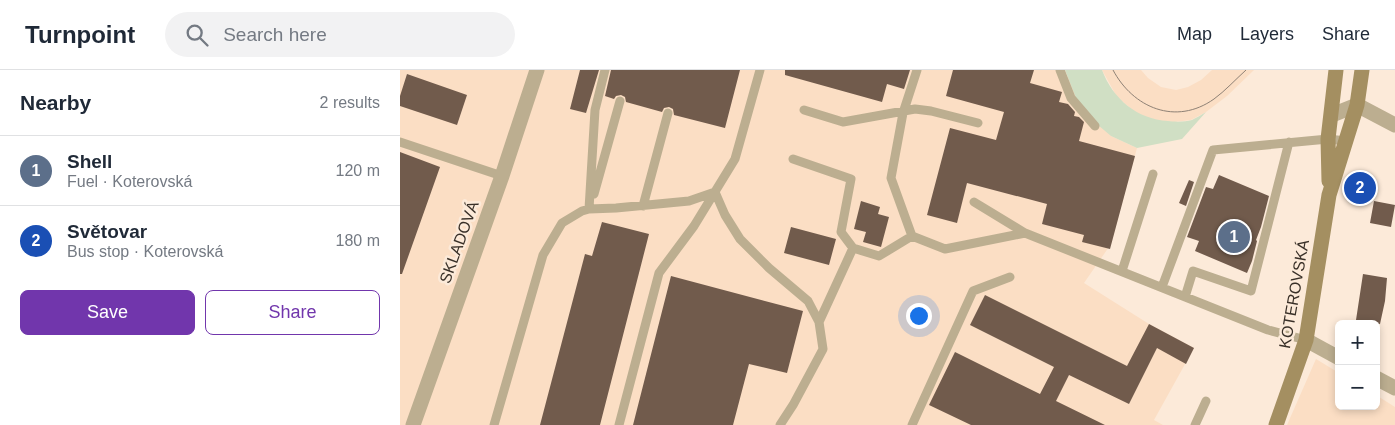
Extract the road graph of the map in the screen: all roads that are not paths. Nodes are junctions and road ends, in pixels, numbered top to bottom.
1 (537, 70) edge
2 (605, 70) edge
3 (760, 70) edge
4 (917, 70) edge
5 (1060, 70) edge
6 (1336, 70) edge
7 (1362, 70) edge
8 (620, 101) dead end
9 (1357, 105) junction
10 (804, 110) dead end
11 (903, 112) junction
12 (668, 113) dead end
13 (1332, 115) junction
14 (978, 123) dead end
15 (1395, 124) edge
16 (1095, 126) dead end
17 (1328, 139) junction
18 (1346, 141) junction
19 (400, 142) edge
20 (1289, 142) junction
21 (793, 159) dead end
22 (1153, 174) dead end
23 (502, 176) junction
24 (715, 192) junction
25 (1329, 195) junction
26 (974, 202) dead end
27 (643, 206) junction
28 (589, 209) junction
29 (1025, 233) junction
30 (912, 236) junction
31 (853, 248) junction
32 (1122, 271) junction
33 (1010, 277) dead end
34 (1162, 287) junction
35 (1185, 297) junction
36 (819, 322) junction
37 (1306, 340) junction
38 (1335, 356) edge
39 (1380, 380) edge
40 (1395, 388) edge
41 (1206, 401) dead end
42 (413, 425) edge
43 (494, 425) edge
44 (619, 425) edge
45 (780, 425) edge
46 (912, 425) edge
47 (1195, 425) edge
48 (1276, 425) edge

1 - 23 street, SKLADOVÁ
2 - 28 lane
3 - 24 lane
4 - 11 lane
5 - 16 lane
6 - 13 street
7 - 9 street
8 - 28 lane
9 - 13 street
9 - 15 street
9 - 18 street
10 - 11 lane
11 - 14 lane
11 - 30 lane
12 - 27 lane
13 - 17 street
17 - 18 lane
17 - 20 lane
17 - 25 street
18 - 25 street
19 - 23 lane
20 - 34 lane
20 - 35 lane
21 - 31 lane
22 - 32 lane
23 - 42 street, SKLADOVÁ
24 - 27 lane
24 - 36 lane
24 - 44 lane
25 - 37 street, KOTEROVSKÁ
26 - 29 lane
27 - 28 lane
28 - 43 lane
29 - 30 lane
29 - 32 lane
30 - 31 lane
31 - 36 lane
32 - 34 lane
33 - 46 lane
34 - 35 lane
35 - 37 lane
36 - 45 lane
37 - 38 street
37 - 48 street, KOTEROVSKÁ
39 - 40 street
41 - 47 lane

